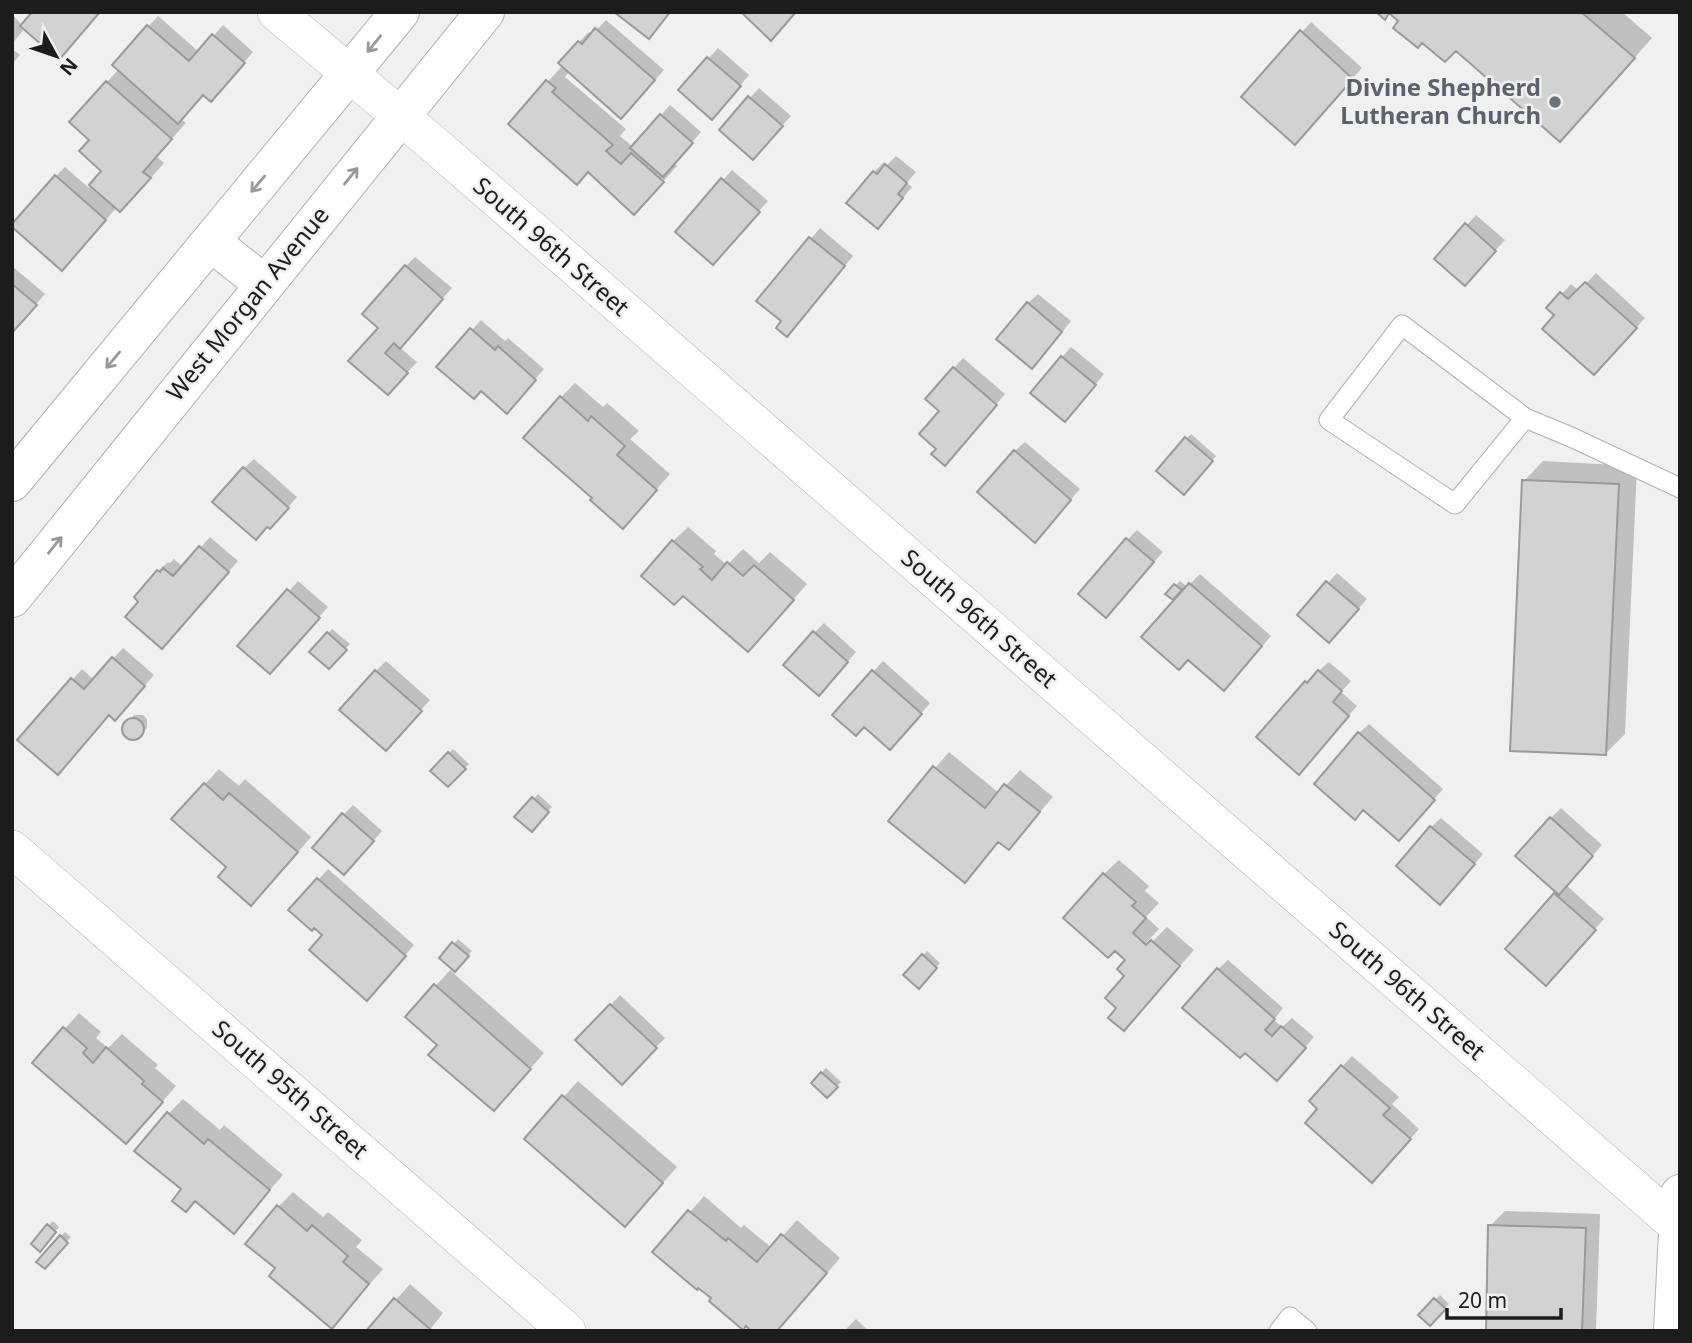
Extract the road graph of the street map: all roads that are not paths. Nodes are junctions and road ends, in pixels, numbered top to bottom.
1 (276, 12) edge
2 (400, 12) edge
3 (485, 12) edge
4 (348, 75) junction
5 (400, 116) junction
6 (211, 242) junction
7 (264, 284) junction
8 (1525, 418) junction
9 (12, 482) edge
10 (1680, 488) edge
11 (12, 598) edge
12 (12, 849) edge
13 (1679, 1216) edge
14 (568, 1331) edge
15 (1279, 1331) edge
16 (1307, 1331) edge
17 (1673, 1331) edge

1 - 4 street, South 96th Street
2 -> 4 street
3 - 5 street, West Morgan Avenue
4 - 5 street, South 96th Street
4 -> 6 street
7 -> 5 street, West Morgan Avenue
5 - 13 street, South 96th Street
6 - 7 street
6 -> 9 street
11 -> 7 street, West Morgan Avenue
8 - 8 lane
8 - 10 lane
12 - 14 street, South 95th Street
13 - 17 street
15 - 16 lane

